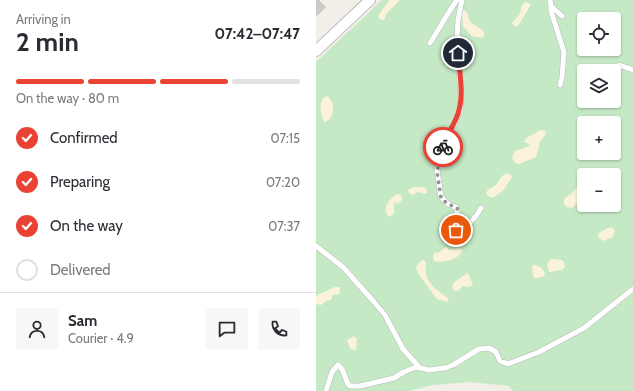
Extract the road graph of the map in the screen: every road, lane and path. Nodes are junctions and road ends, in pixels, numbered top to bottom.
1 (370, 0) edge
2 (457, 0) edge
3 (462, 0) edge
4 (550, 0) edge
5 (551, 6) junction
6 (562, 16) dead end
7 (430, 42) dead end
8 (316, 51) edge
9 (621, 67) edge
10 (633, 70) edge
11 (560, 85) dead end
12 (481, 208) dead end
13 (316, 246) edge
14 (633, 289) edge
15 (419, 367) junction
16 (326, 391) edge

1 - 8 street
2 - 7 lane
3 - 12 lane
4 - 5 lane
5 - 6 lane
5 - 11 lane
9 - 10 lane
13 - 15 lane
14 - 15 lane
15 - 16 lane

